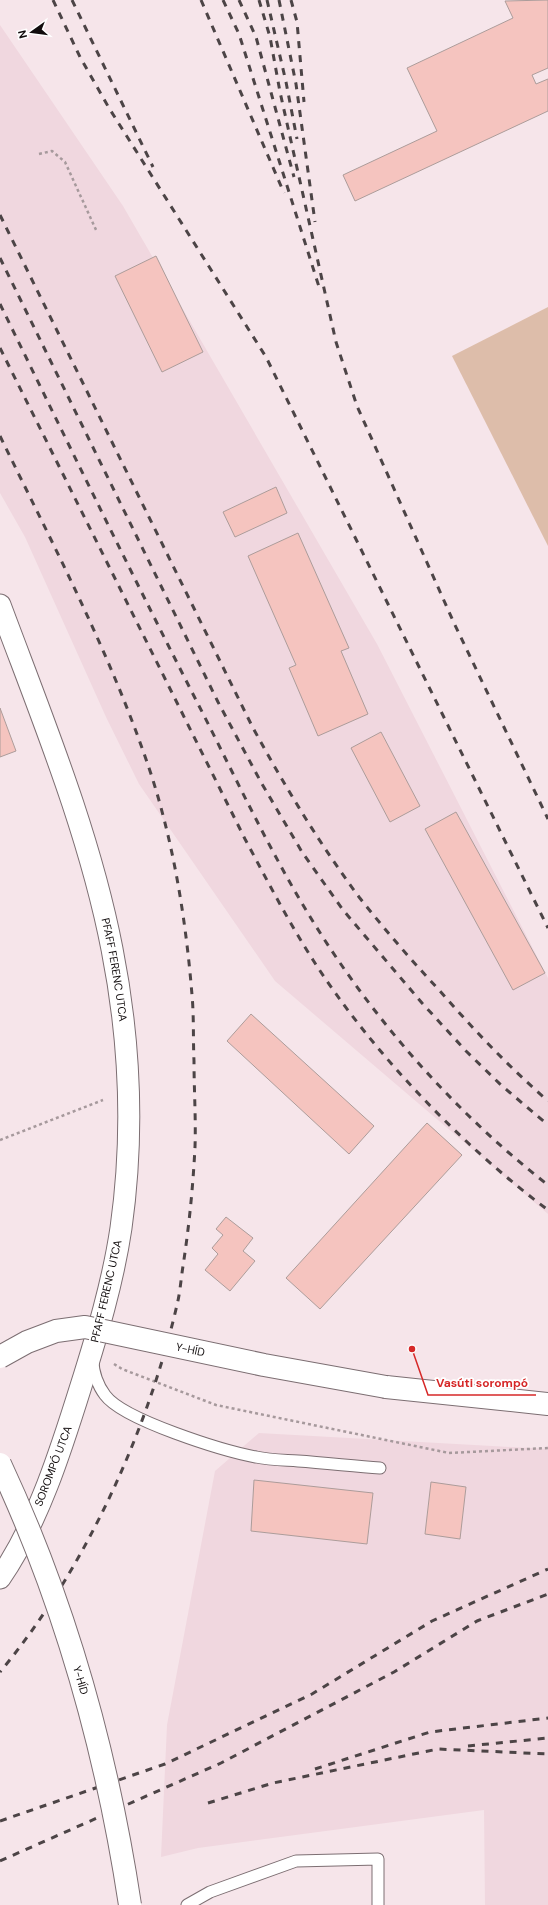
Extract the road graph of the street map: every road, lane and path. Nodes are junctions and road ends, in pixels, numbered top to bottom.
1 (39, 154) dead end
2 (97, 232) dead end
3 (0, 605) edge
4 (128, 1090) junction
5 (0, 1140) edge
6 (93, 1348) junction
7 (0, 1357) edge
8 (548, 1404) edge
9 (548, 1448) edge
10 (0, 1464) edge
11 (380, 1468) dead end
12 (0, 1578) edge
13 (130, 1905) edge
14 (187, 1905) edge
15 (378, 1905) edge

1 - 2 path
3 - 4 street, PFAFF FERENC UTCA
4 - 5 path
4 - 6 street, PFAFF FERENC UTCA
6 - 9 path
6 - 11 lane
6 - 12 street, SOROMPÓ UTCA
7 - 8 main road, Y-HÍD, bridge
10 - 13 main road, Y-HÍD, bridge
14 - 15 lane

